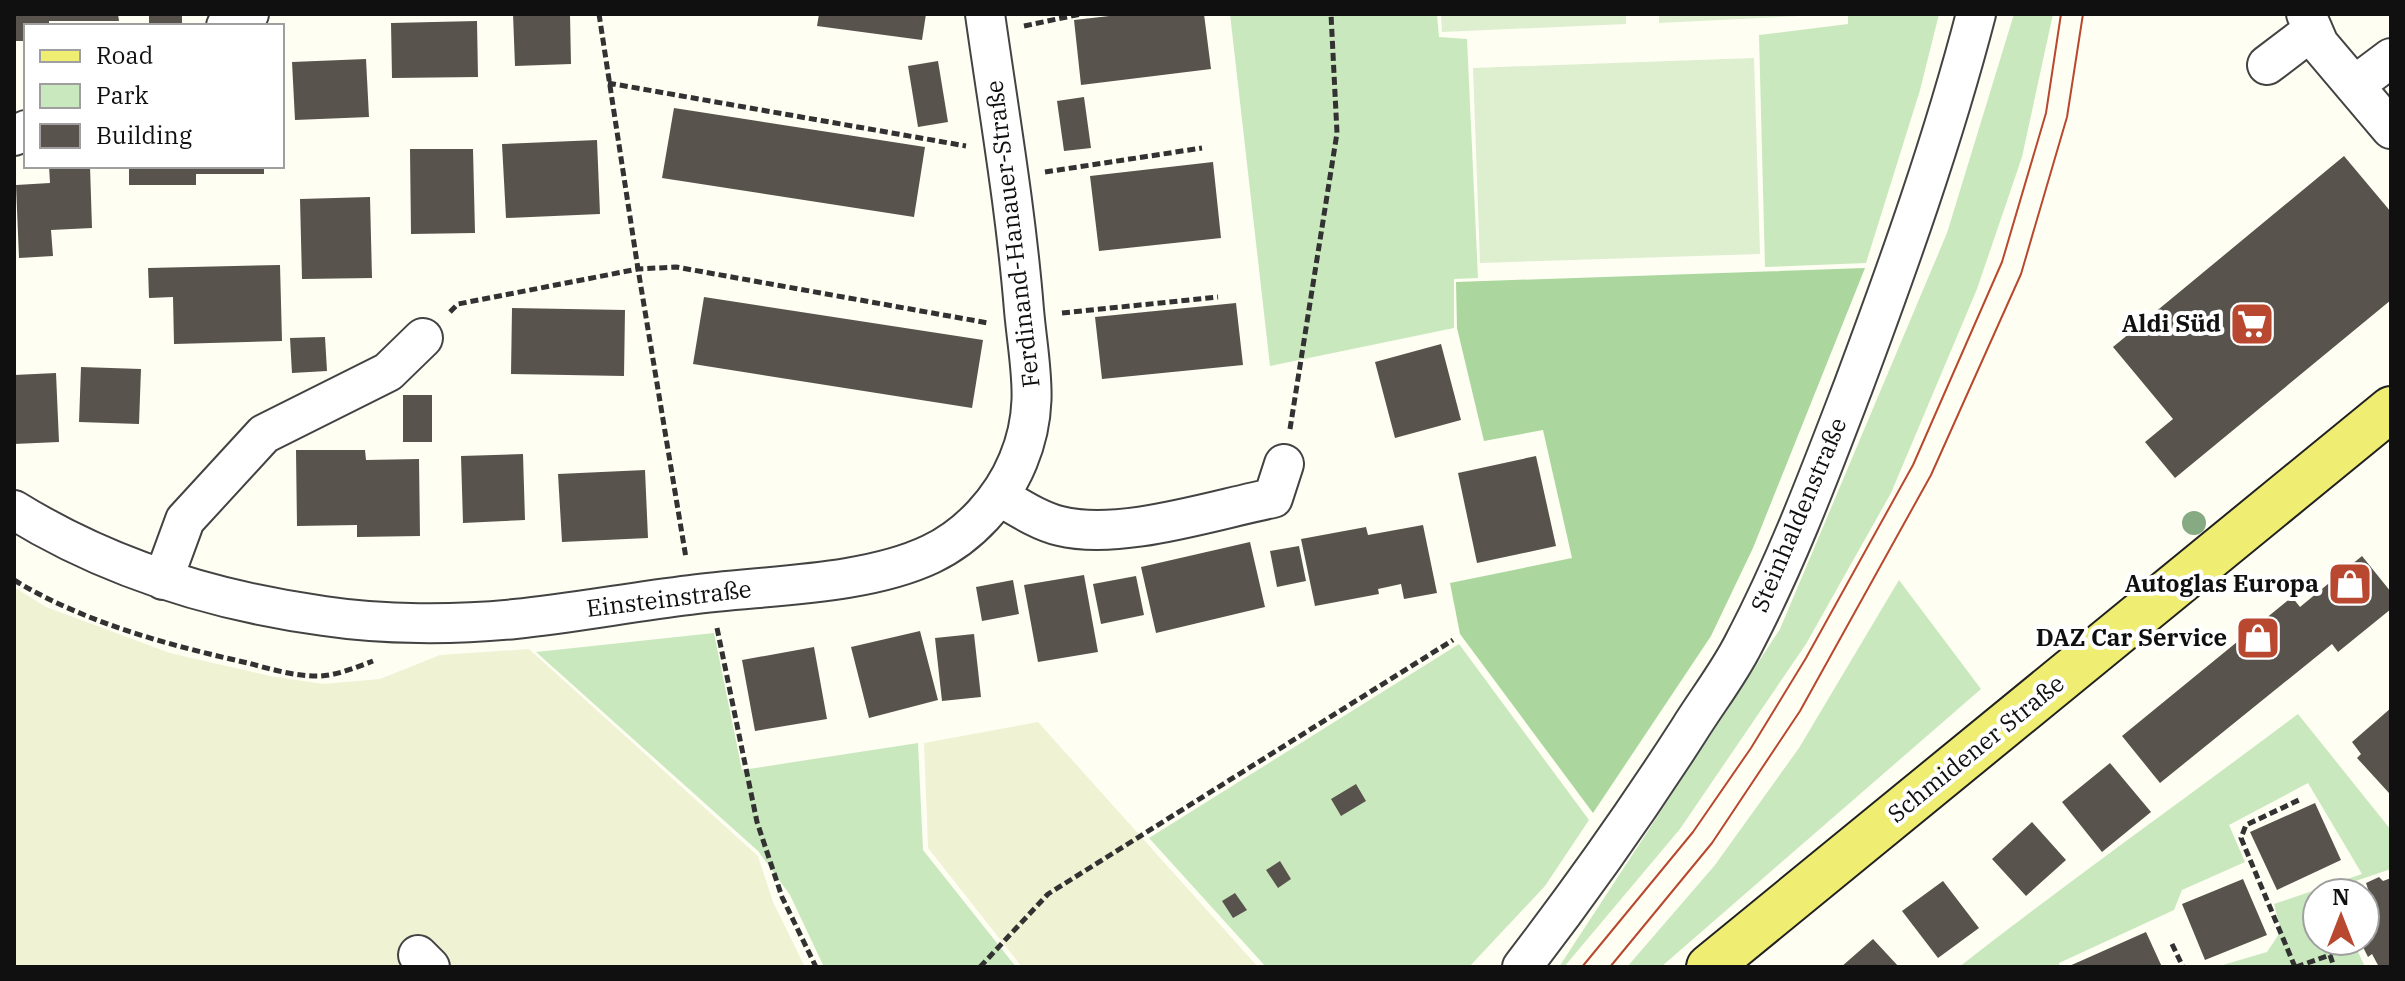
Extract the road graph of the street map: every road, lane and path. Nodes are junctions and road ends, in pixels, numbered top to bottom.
1 (249, 14) edge
2 (599, 14) edge
3 (1081, 14) edge
4 (1331, 14) edge
5 (1976, 14) edge
6 (2309, 22) edge
7 (230, 24) edge
8 (986, 24) edge
9 (2391, 58) edge
10 (2267, 65) dead end
11 (608, 83) junction
12 (2355, 85) junction
13 (2391, 129) edge
14 (934, 140) dead end
15 (1202, 148) dead end
16 (1009, 177) junction
17 (638, 269) junction
18 (1218, 297) dead end
19 (1025, 323) junction
20 (423, 338) joint
21 (2391, 409) edge
22 (1284, 464) joint
23 (999, 496) junction
24 (14, 510) edge
25 (14, 580) edge
26 (163, 580) junction
27 (701, 593) junction
28 (394, 623) junction
29 (1453, 640) dead end
30 (2301, 799) dead end
31 (2172, 944) dead end
32 (816, 967) edge
33 (980, 967) edge
34 (1522, 967) edge
35 (1709, 967) edge
36 (2183, 967) edge
37 (2296, 967) edge
38 (2334, 967) edge

1 - 7 street
2 - 11 path
3 - 8 path
4 - 22 path
5 - 34 street, Steinhaldenstraße
6 - 10 street
6 - 12 street
8 - 16 street, Ferdinand-Hanauer-Straße
9 - 12 street
11 - 14 path
11 - 17 path
12 - 13 street
15 - 16 path
16 - 19 street, Ferdinand-Hanauer-Straße
17 - 19 path
17 - 20 path
17 - 27 path
18 - 19 path
19 - 23 street, Ferdinand-Hanauer-Straße
20 - 26 street
21 - 35 main road, Schmidener Straße
22 - 23 street
23 - 27 street, Einsteinstraße
24 - 26 street, Einsteinstraße
25 - 28 path
26 - 28 street, Einsteinstraße
27 - 28 street, Einsteinstraße
27 - 32 path
29 - 33 path
30 - 37 path
31 - 36 path
37 - 38 path

